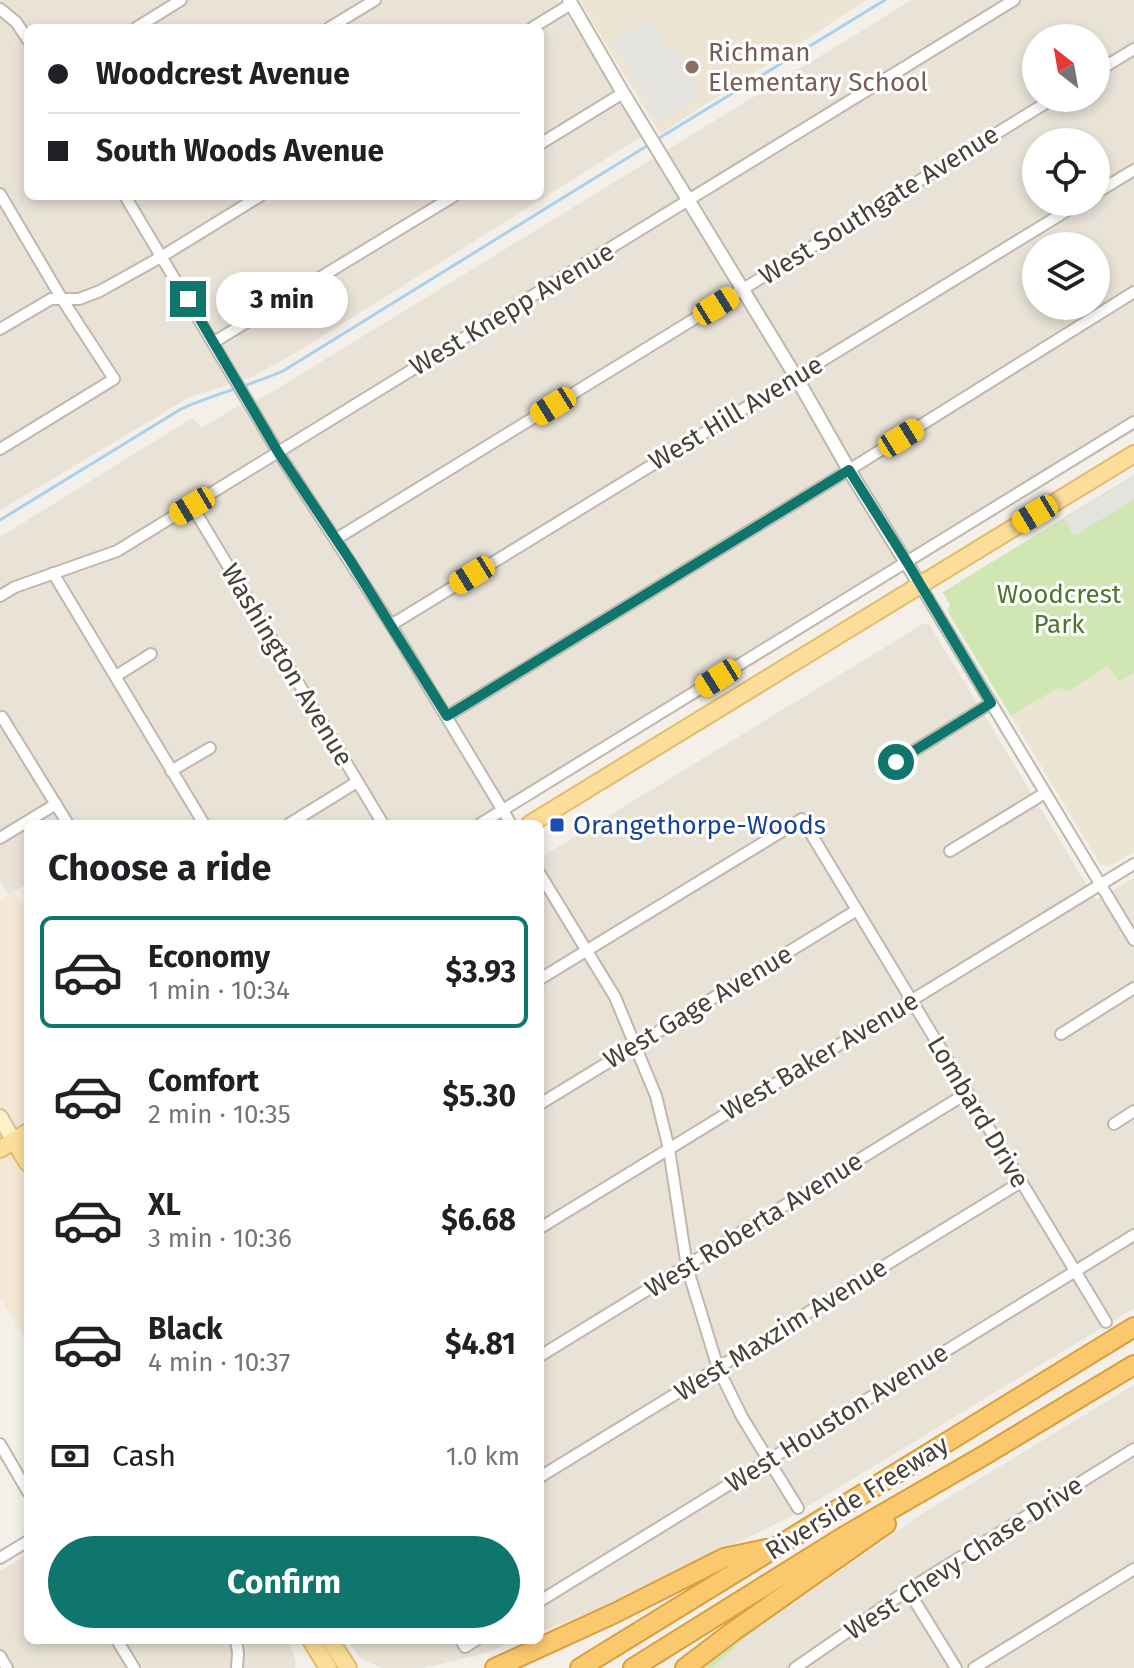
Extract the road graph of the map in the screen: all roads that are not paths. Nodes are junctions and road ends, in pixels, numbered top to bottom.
1 (181, 0) edge
2 (375, 0) edge
3 (1014, 0) edge
4 (570, 2) edge
5 (0, 9) edge
6 (142, 24) edge
7 (336, 24) edge
8 (538, 24) edge
9 (24, 34) edge
10 (1134, 49) edge
11 (1110, 64) edge
12 (623, 93) junction
13 (1031, 112) edge
14 (544, 142) edge
15 (1134, 170) edge
16 (1110, 185) edge
17 (0, 194) edge
18 (127, 200) edge
19 (254, 200) edge
20 (447, 200) edge
21 (689, 201) junction
22 (1058, 216) edge
23 (161, 257) junction
24 (743, 289) junction
25 (1134, 293) edge
26 (62, 299) junction
27 (0, 329) edge
28 (214, 342) junction
29 (796, 377) junction
30 (1134, 422) edge
31 (0, 449) edge
32 (278, 452) junction
33 (1134, 454) edge
34 (849, 470) junction
35 (192, 506) junction
36 (336, 539) junction
37 (907, 562) junction
38 (53, 573) junction
39 (920, 585) junction
40 (0, 596) edge
41 (391, 625) junction
42 (151, 654) dead end
43 (116, 676) junction
44 (991, 703) junction
45 (447, 716) junction
46 (1, 717) edge
47 (210, 748) dead end
48 (896, 762) dead end
49 (171, 771) junction
50 (357, 782) junction
51 (1045, 793) junction
52 (56, 804) junction
53 (503, 810) junction
54 (30, 820) edge
55 (66, 820) edge
56 (202, 820) edge
57 (295, 820) edge
58 (381, 820) edge
59 (487, 820) edge
60 (509, 820) edge
61 (537, 820) edge
62 (24, 823) edge
63 (0, 838) edge
64 (950, 851) dead end
65 (1134, 864) edge
66 (544, 881) edge
67 (1100, 885) junction
68 (857, 910) junction
69 (1134, 940) edge
70 (587, 951) junction
71 (544, 977) edge
72 (1134, 988) edge
73 (911, 1000) junction
74 (1061, 1034) dead end
75 (635, 1046) junction
76 (967, 1093) junction
77 (544, 1102) edge
78 (1134, 1111) edge
79 (0, 1117) edge
80 (1114, 1124) dead end
81 (14, 1141) edge
82 (669, 1149) junction
83 (1021, 1182) junction
84 (544, 1226) edge
85 (1134, 1235) edge
86 (687, 1267) junction
87 (1075, 1271) junction
88 (1106, 1322) dead end
89 (1134, 1327) edge
90 (544, 1354) edge
91 (1134, 1365) edge
92 (718, 1368) junction
93 (0, 1444) edge
94 (1134, 1449) edge
95 (983, 1456) junction
96 (768, 1460) junction
97 (544, 1475) edge
98 (24, 1485) edge
99 (798, 1508) dead end
100 (24, 1543) edge
101 (780, 1546) junction
102 (0, 1558) edge
103 (1134, 1569) edge
104 (908, 1590) junction
105 (544, 1599) edge
106 (119, 1644) edge
107 (237, 1644) edge
108 (313, 1644) edge
109 (333, 1644) edge
110 (0, 1656) edge
111 (7, 1668) edge
112 (134, 1668) edge
113 (237, 1668) edge
114 (328, 1668) edge
115 (348, 1668) edge
116 (495, 1668) edge
117 (580, 1668) edge
118 (633, 1668) edge
119 (685, 1668) edge
120 (795, 1668) edge
121 (956, 1668) edge
122 (974, 1668) edge

1 - 6 street
2 - 7 street
3 - 21 street, West Knepp Avenue
4 - 8 street
4 - 12 street
5 - 9 street
10 - 11 street
12 - 14 street
12 - 21 street
13 - 24 street, West Southgate Avenue
15 - 16 street
17 - 26 street
18 - 23 street
19 - 23 street
20 - 28 street
21 - 24 street
21 - 32 street, West Knepp Avenue
22 - 29 street, West Hill Avenue
23 - 26 street
23 - 28 street
24 - 29 street
24 - 36 street, West Southgate Avenue
25 - 34 street
26 - 27 street
26 - 31 street
28 - 32 street
29 - 34 street
29 - 41 street, West Hill Avenue
30 - 37 street
32 - 35 street, West Knepp Avenue
32 - 36 street
33 - 39 main road
34 - 37 street
34 - 45 street
35 - 38 street, West Knepp Avenue
35 - 50 street, Washington Avenue
36 - 41 street
37 - 39 street
37 - 53 street
38 - 40 street, West Knepp Avenue
38 - 43 street
39 - 44 street
39 - 61 main road
41 - 45 street
42 - 43 street
43 - 49 street
44 - 48 street
44 - 51 street
45 - 53 street
46 - 52 street
47 - 49 street
49 - 56 street
50 - 57 street
50 - 58 street, Washington Avenue
51 - 64 street
51 - 67 street
52 - 54 street
52 - 55 street
53 - 59 street
53 - 60 street
62 - 63 street
65 - 67 street, West Baker Avenue
66 - 70 street
67 - 69 street
67 - 73 street, West Baker Avenue
68 - 70 street, Lombard Drive
68 - 73 street, Lombard Drive
68 - 75 street, West Gage Avenue
70 - 71 street
70 - 75 street
72 - 74 street
73 - 76 street, Lombard Drive
73 - 82 street, West Baker Avenue
75 - 77 street, West Gage Avenue
75 - 82 street
76 - 83 street, Lombard Drive
76 - 86 street, West Roberta Avenue
78 - 80 street
79 - 81 main road
82 - 84 street, West Baker Avenue
82 - 86 street
83 - 87 street, Lombard Drive
83 - 92 street, West Maxzim Avenue
85 - 87 street, West Houston Avenue
86 - 90 street, West Roberta Avenue
86 - 92 street
87 - 88 street, Lombard Drive
87 - 96 street, West Houston Avenue
89 - 101 highway, Riverside Freeway
91 - 95 highway, Riverside Freeway
92 - 96 street
92 - 97 street, West Maxzim Avenue
93 - 98 street
94 - 104 street, West Chevy Chase Drive
95 - 118 highway, Riverside Freeway
95 - 119 highway
96 - 99 street
96 - 105 street, West Houston Avenue
100 - 102 street
101 - 116 highway
101 - 117 highway, Riverside Freeway
103 - 122 street
104 - 120 street, West Chevy Chase Drive
104 - 121 street
106 - 112 street
107 - 113 street
108 - 114 main road
109 - 115 main road
110 - 111 street

